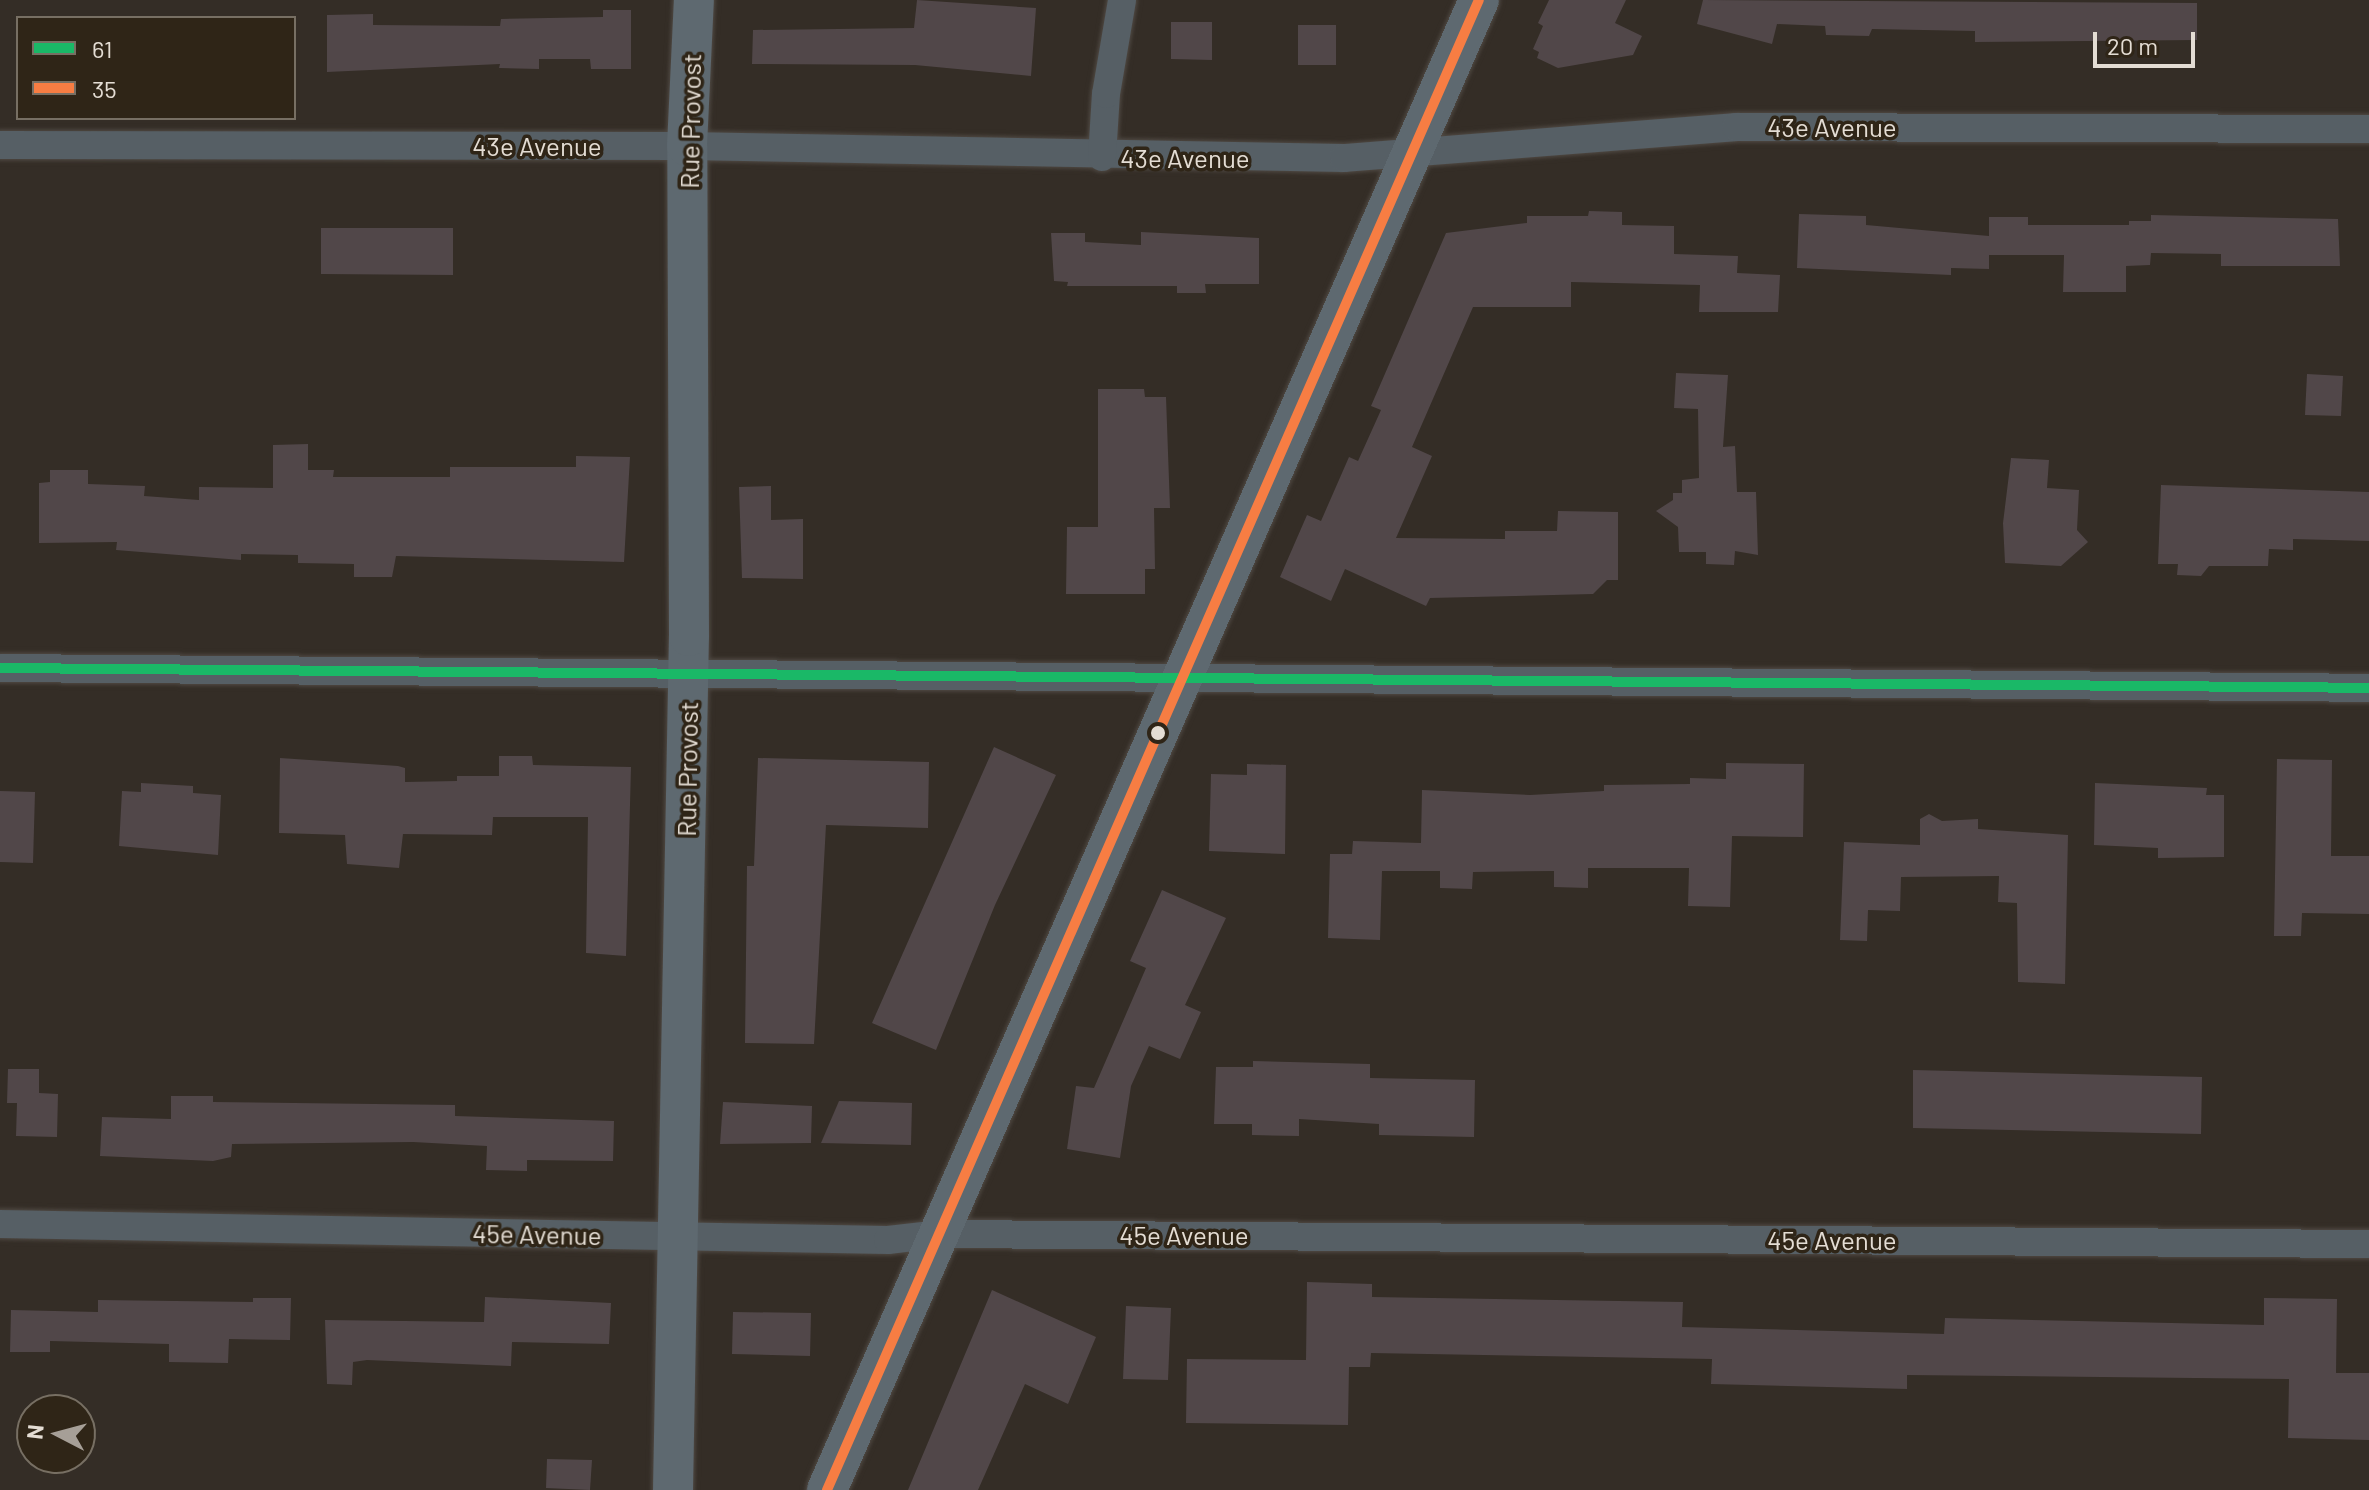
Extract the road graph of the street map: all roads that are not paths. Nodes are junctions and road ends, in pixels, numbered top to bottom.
1 (694, 0) edge
2 (1122, 0) edge
3 (1479, 0) edge
4 (2369, 129) edge
5 (0, 145) edge
6 (687, 146) junction
7 (1412, 154) junction
8 (1102, 157) junction
9 (0, 668) edge
10 (688, 673) junction
11 (1184, 677) junction
12 (2369, 688) edge
13 (0, 1224) edge
14 (939, 1234) junction
15 (678, 1236) junction
16 (2369, 1244) edge
17 (673, 1490) edge
18 (827, 1490) edge

1 - 6 main road, Rue Provost
2 - 8 street
3 - 7 main road
4 - 7 street, 43e Avenue
5 - 6 street, 43e Avenue
6 - 8 street, 43e Avenue
6 - 10 main road, Rue Provost
7 - 8 street, 43e Avenue
7 - 11 main road
9 - 10 street
10 - 11 street
10 - 15 main road, Rue Provost
11 - 12 street
11 - 14 main road
13 - 15 street, 45e Avenue
14 - 15 street, 45e Avenue
14 - 16 street, 45e Avenue
14 - 18 main road
15 - 17 main road, Rue Provost

